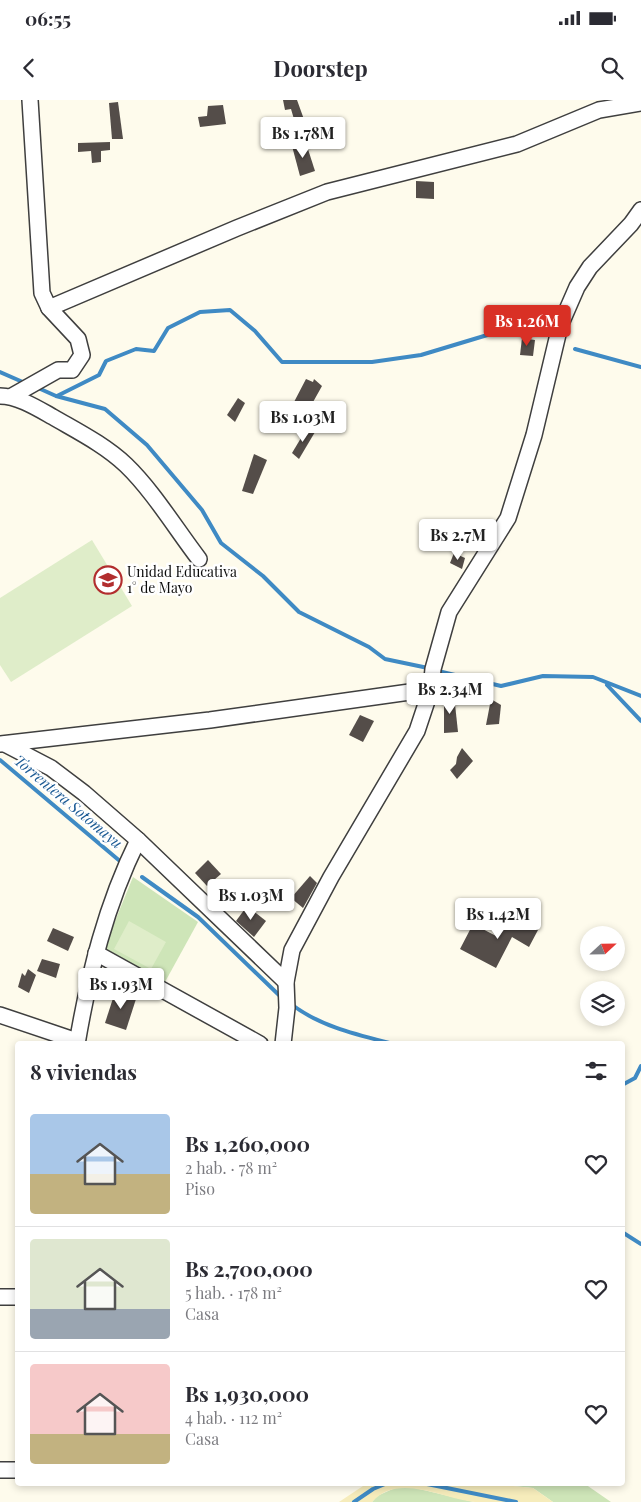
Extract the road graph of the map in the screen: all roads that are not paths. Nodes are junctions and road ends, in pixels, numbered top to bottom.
1 (30, 100) edge
2 (641, 103) edge
3 (641, 210) edge
4 (49, 308) junction
5 (6, 396) edge
6 (199, 559) dead end
7 (431, 689) junction
8 (2, 744) edge
9 (138, 840) junction
10 (96, 953) junction
11 (287, 994) junction
12 (0, 1015) edge
13 (74, 1041) edge
14 (77, 1041) edge
15 (255, 1041) edge
16 (283, 1041) edge
17 (0, 1297) edge
18 (15, 1297) edge
19 (0, 1470) edge
20 (15, 1470) edge

1 - 4 street
2 - 4 street
3 - 7 street
4 - 5 street
5 - 6 street
7 - 8 street
7 - 11 street
8 - 9 street
9 - 10 street
9 - 11 street
10 - 14 street
10 - 15 street
11 - 16 street
12 - 13 street
17 - 18 street
19 - 20 street

